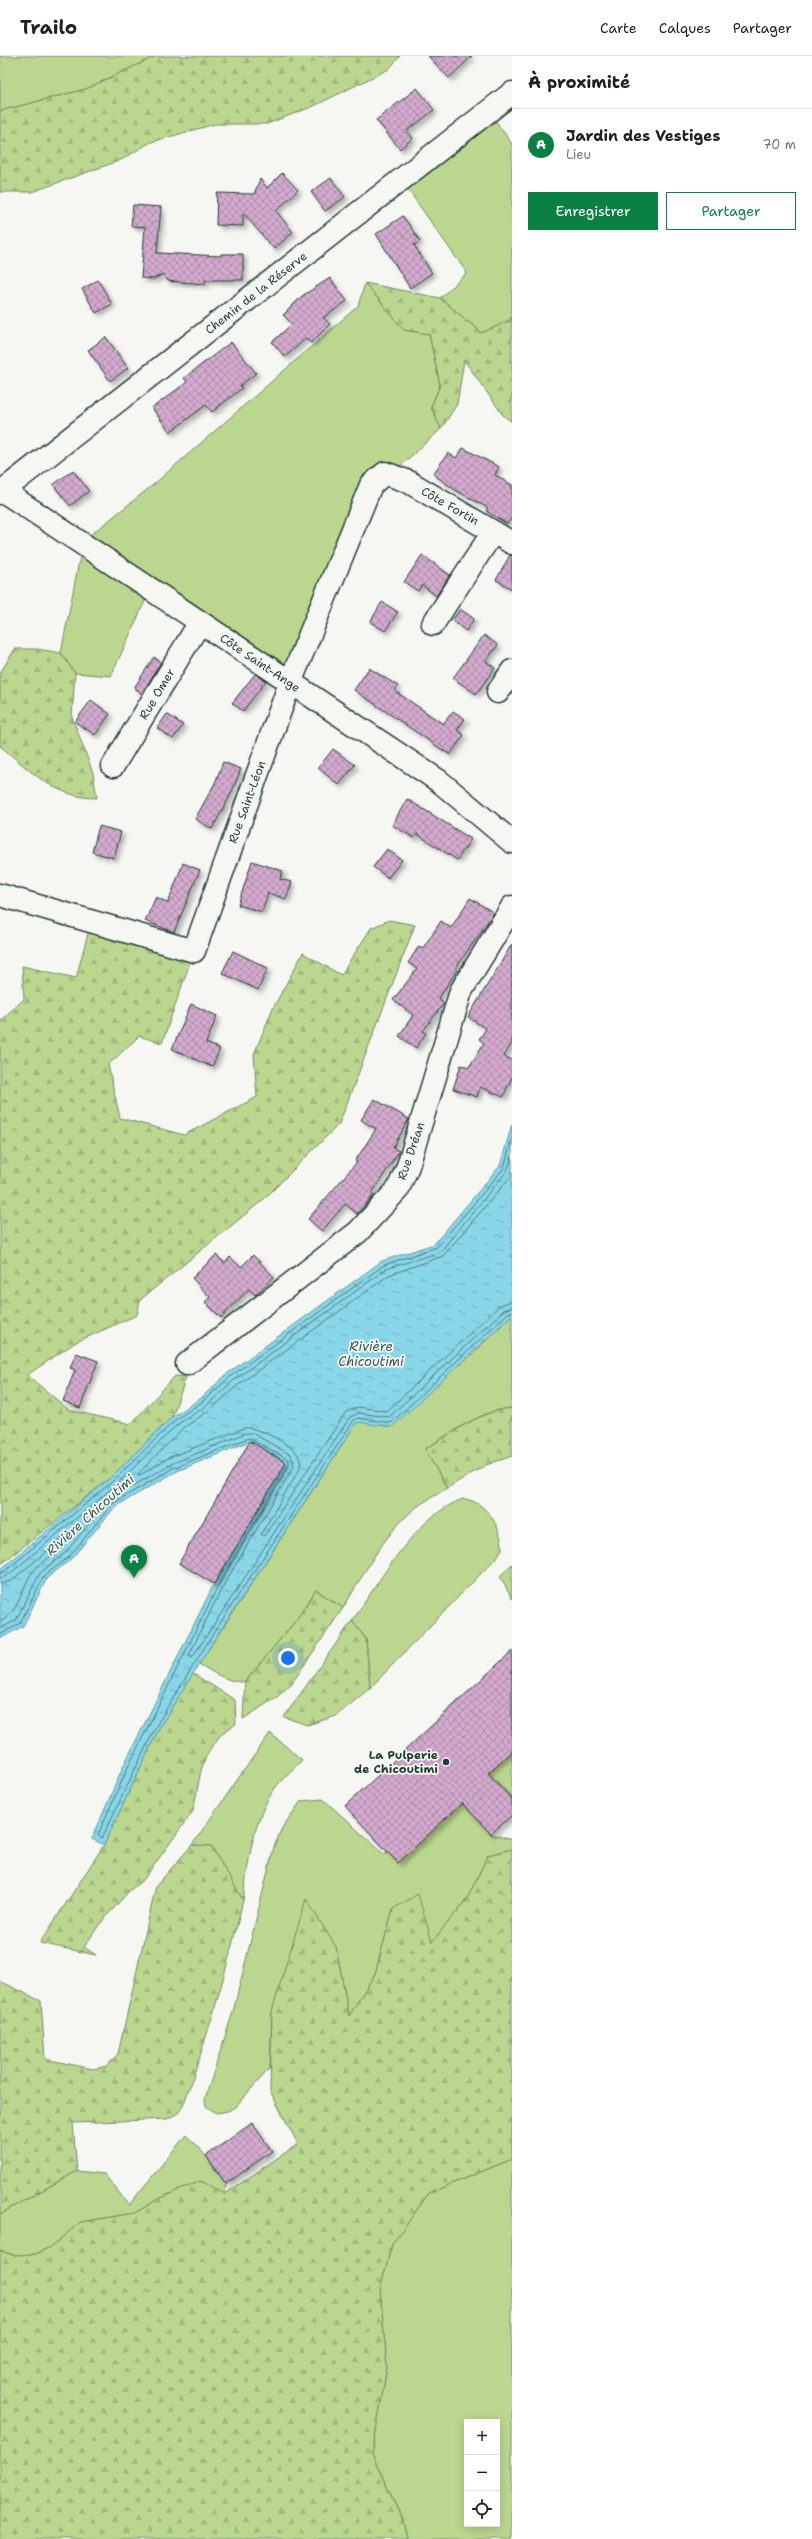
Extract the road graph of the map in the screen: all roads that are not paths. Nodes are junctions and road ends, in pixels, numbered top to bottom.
1 (512, 93) edge
2 (385, 473) joint
3 (1, 491) edge
4 (493, 532) junction
5 (512, 543) edge
6 (200, 622) junction
7 (433, 624) dead end
8 (512, 671) edge
9 (290, 683) junction
10 (498, 692) dead end
11 (113, 766) dead end
12 (512, 842) edge
13 (0, 895) edge
14 (512, 907) edge
15 (187, 1364) dead end

1 - 3 street, Chemin de la Réserve
2 - 4 street, Côte Fortin
2 - 9 street, Rue Saint-Léon
3 - 6 street, Côte Saint-Ange
4 - 5 street, Côte Fortin
4 - 7 street
6 - 9 street, Côte Saint-Ange
6 - 11 street, Rue Omer
8 - 10 street
9 - 12 street, Côte Saint-Ange
9 - 13 street, Rue Saint-Léon
14 - 15 street, Rue Dréan

